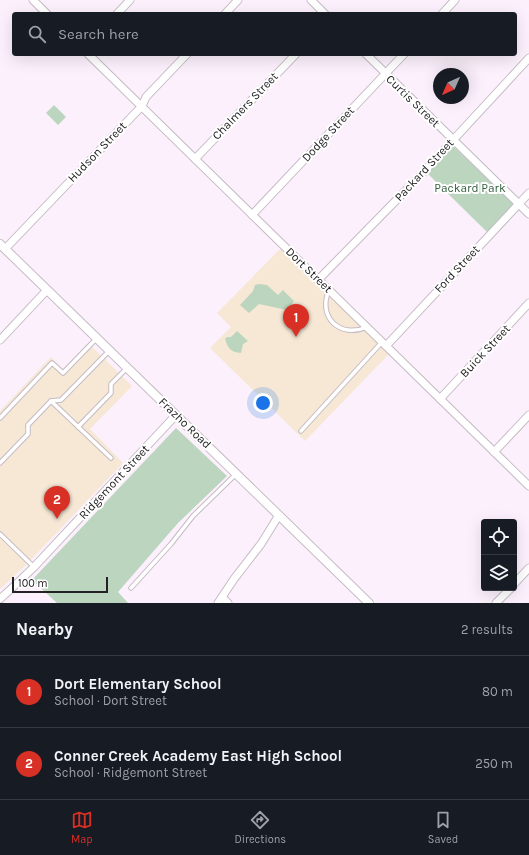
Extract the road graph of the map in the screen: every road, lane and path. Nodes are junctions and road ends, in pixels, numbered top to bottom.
1 (33, 0) edge
2 (130, 0) edge
3 (238, 0) edge
4 (311, 0) edge
5 (455, 0) edge
6 (45, 12) edge
7 (119, 12) edge
8 (227, 12) edge
9 (323, 12) edge
10 (444, 12) edge
11 (90, 56) edge
12 (185, 56) edge
13 (294, 56) edge
14 (368, 56) edge
15 (402, 56) edge
16 (529, 58) edge
17 (385, 73) junction
18 (142, 106) junction
19 (453, 139) junction
20 (195, 159) junction
21 (529, 193) edge
22 (518, 204) junction
23 (529, 214) edge
24 (252, 215) junction
25 (3, 246) edge
26 (318, 280) junction
27 (48, 290) junction
28 (329, 290) junction
29 (529, 303) edge
30 (367, 327) junction
31 (97, 338) junction
32 (0, 340) edge
33 (384, 344) junction
34 (110, 350) junction
35 (127, 367) junction
36 (440, 399) junction
37 (51, 402) junction
38 (176, 415) junction
39 (529, 415) edge
40 (0, 418) edge
41 (78, 427) junction
42 (301, 431) dead end
43 (494, 452) junction
44 (111, 458) dead end
45 (0, 463) edge
46 (236, 474) junction
47 (529, 486) edge
48 (279, 515) junction
49 (0, 534) edge
50 (34, 567) junction
51 (529, 568) edge
52 (517, 581) edge
53 (131, 588) dead end
54 (507, 591) edge
55 (0, 599) edge
56 (220, 600) edge
57 (228, 603) edge
58 (369, 603) edge
59 (496, 603) edge

1 - 6 street
2 - 7 street
3 - 8 street
4 - 9 street
5 - 10 street
11 - 18 street, Dort Street
12 - 18 street, Hudson Street
13 - 20 street, Chalmers Street
14 - 17 street, Curtis Street
15 - 17 street, Dodge Street
16 - 19 street, Packard Street
17 - 19 street, Curtis Street
17 - 24 street, Dodge Street
18 - 20 street, Dort Street
18 - 25 street, Hudson Street
19 - 22 street, Curtis Street
19 - 26 street, Packard Street
20 - 24 street, Dort Street
21 - 22 street, Ford Street
22 - 23 street, Curtis Street
22 - 33 street, Ford Street
24 - 26 street, Dort Street
25 - 27 street, Frazho Road
26 - 28 street, Dort Street
27 - 31 street, Frazho Road
27 - 32 street
28 - 30 street, Dort Street
28 - 30 lane
29 - 36 street, Buick Street
30 - 33 street, Dort Street
31 - 34 street, Frazho Road
31 - 40 lane
33 - 36 street, Dort Street
33 - 42 lane
34 - 35 street, Frazho Road
34 - 37 lane
35 - 38 street, Frazho Road
35 - 41 lane
36 - 43 street, Dort Street
37 - 41 lane
37 - 45 lane
38 - 46 street, Frazho Road
38 - 50 street, Ridgemont Street
39 - 43 street
41 - 44 lane
43 - 47 street, Dort Street
46 - 48 street, Frazho Road
46 - 53 lane
48 - 56 street
48 - 58 street, Frazho Road
49 - 50 lane
50 - 55 street, Ridgemont Street
51 - 52 street
54 - 59 street
56 - 57 street

